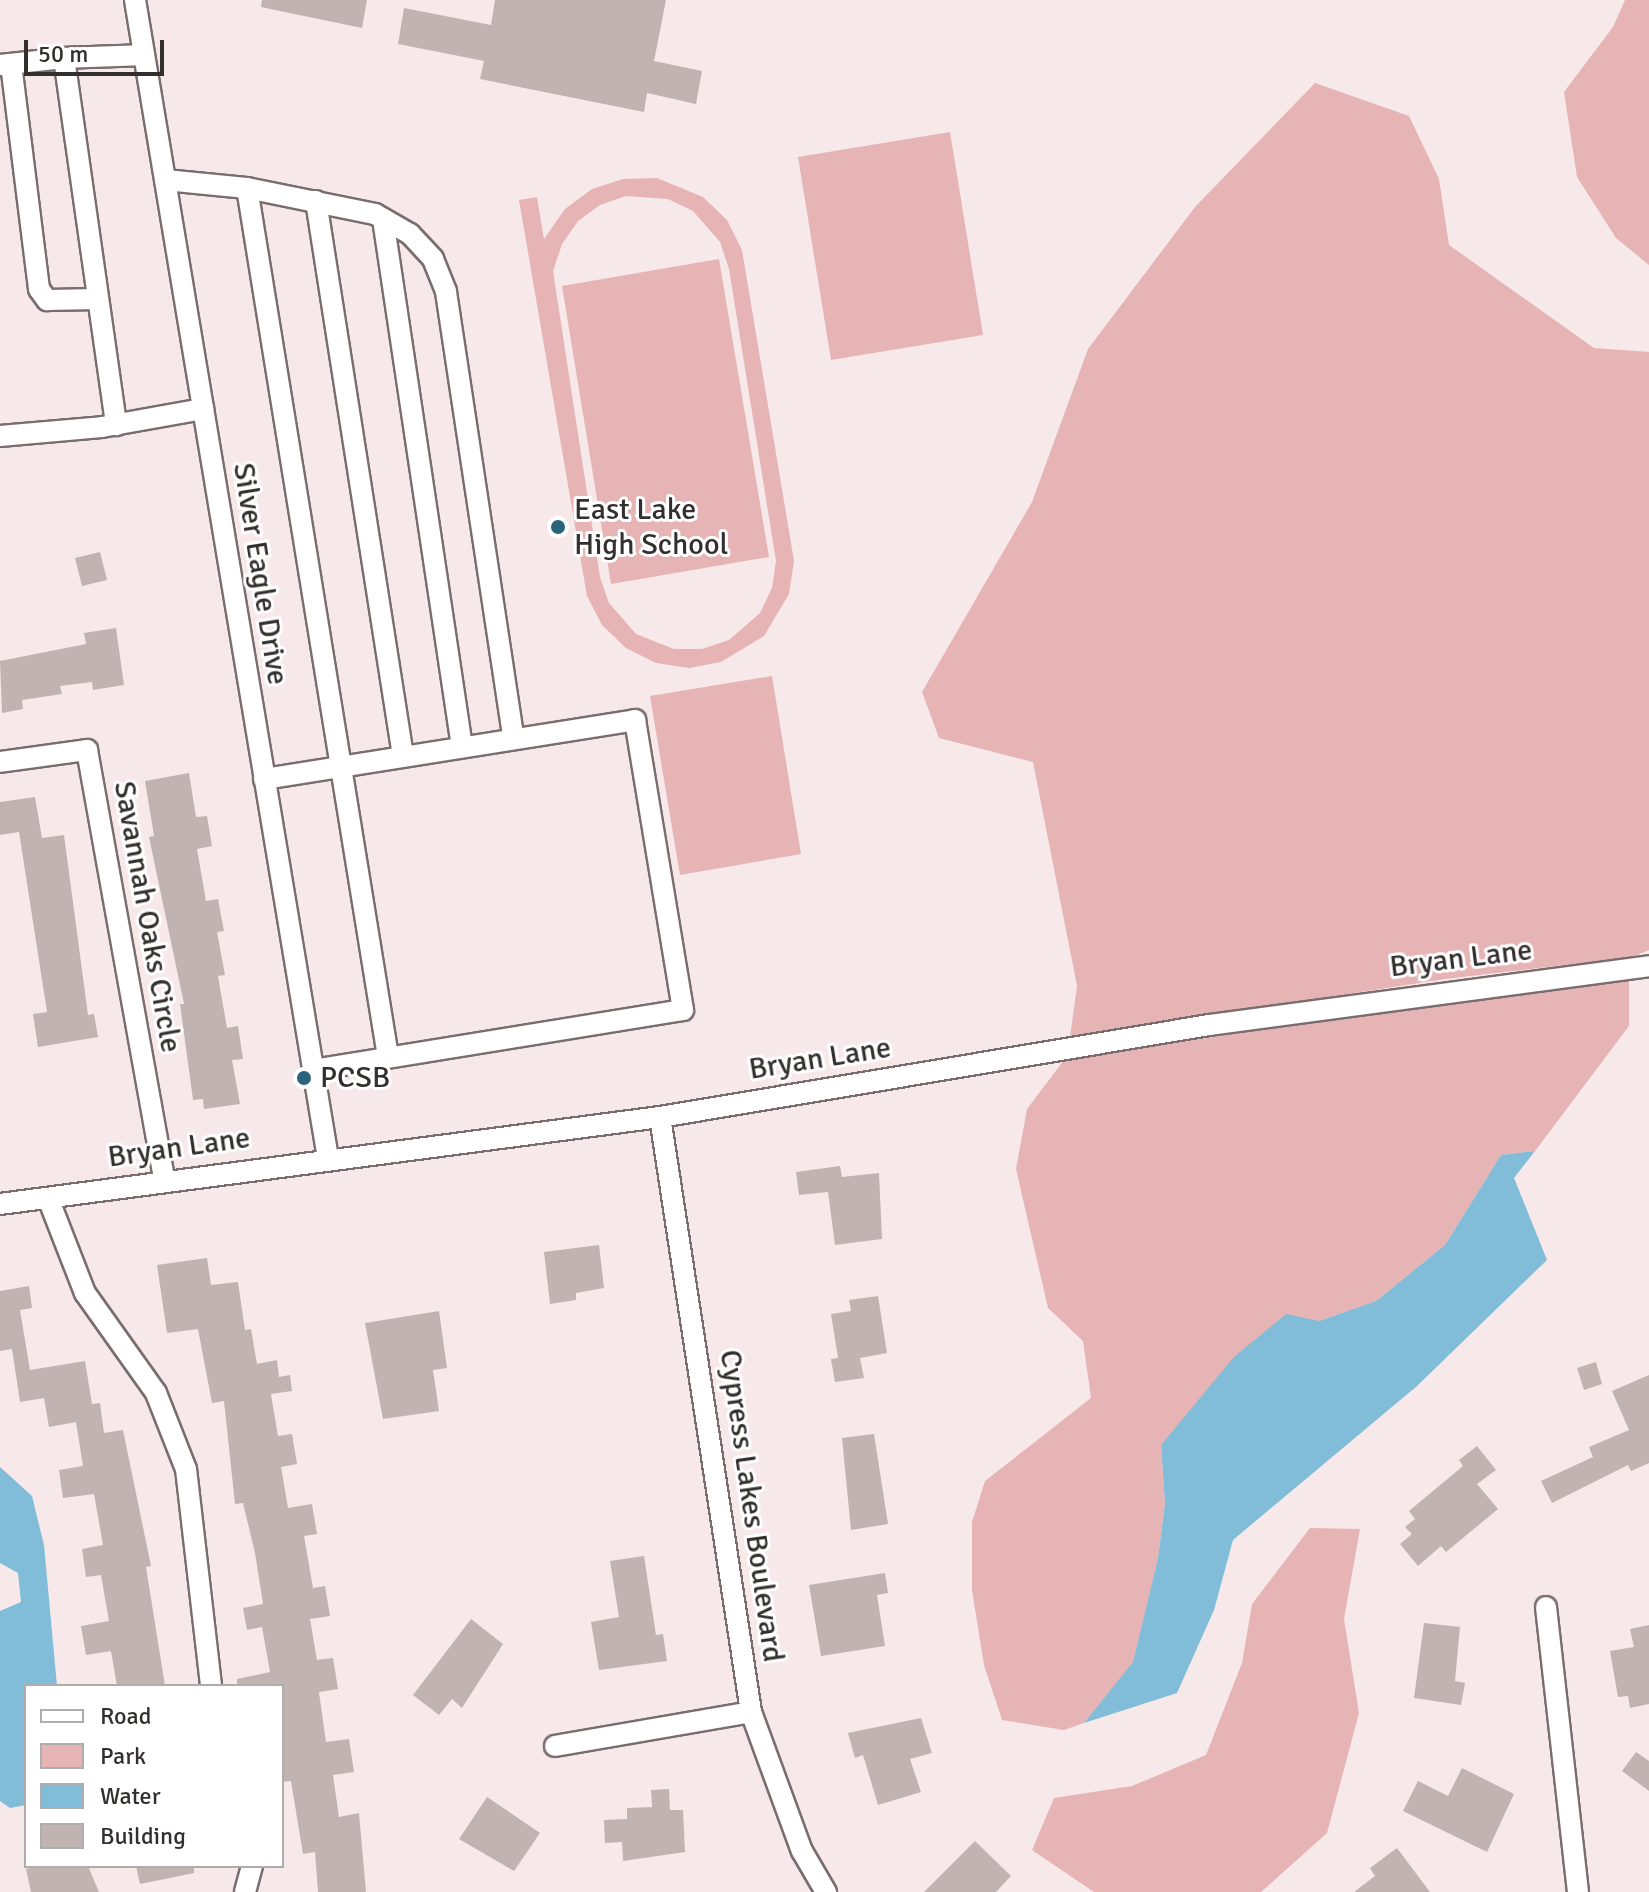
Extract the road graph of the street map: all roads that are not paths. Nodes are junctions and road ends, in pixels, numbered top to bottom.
1 (135, 0) edge
2 (144, 55) junction
3 (64, 58) junction
4 (5, 64) edge
5 (165, 180) junction
6 (247, 188) junction
7 (316, 201) junction
8 (383, 219) junction
9 (98, 299) junction
10 (203, 409) junction
11 (116, 425) junction
12 (0, 436) edge
13 (514, 739) junction
14 (462, 747) junction
15 (403, 756) junction
16 (0, 762) edge
17 (339, 767) junction
18 (264, 779) junction
19 (1649, 966) edge
20 (388, 1057) junction
21 (313, 1070) junction
22 (660, 1117) junction
23 (328, 1158) junction
24 (164, 1180) junction
25 (48, 1198) junction
26 (0, 1204) edge
27 (1546, 1607) dead end
28 (211, 1684) edge
29 (751, 1712) junction
30 (555, 1746) dead end
31 (251, 1868) edge
32 (245, 1892) edge
33 (826, 1892) edge
34 (1578, 1892) edge

1 - 2 street, Silver Eagle Drive
2 - 3 street
2 - 5 street, Silver Eagle Drive
3 - 4 street
3 - 9 street
4 - 9 street
5 - 6 street
5 - 10 street, Silver Eagle Drive
6 - 7 street
6 - 17 street
7 - 8 street
7 - 15 street
8 - 13 street
8 - 14 street
9 - 11 street
10 - 11 street
10 - 18 street, Silver Eagle Drive
11 - 12 street
13 - 14 street
13 - 20 street
14 - 15 street
15 - 17 street
16 - 24 street, Savannah Oaks Circle
17 - 18 street
17 - 20 street
18 - 21 street, Silver Eagle Drive
19 - 22 street, Bryan Lane
20 - 21 street
21 - 23 street, Silver Eagle Drive
22 - 23 street, Bryan Lane
22 - 29 street, Cypress Lakes Boulevard
23 - 24 street, Bryan Lane
24 - 25 street, Bryan Lane
25 - 26 street, Bryan Lane
25 - 28 street
27 - 34 street
29 - 30 street
29 - 33 street, Cypress Lakes Boulevard
31 - 32 street

